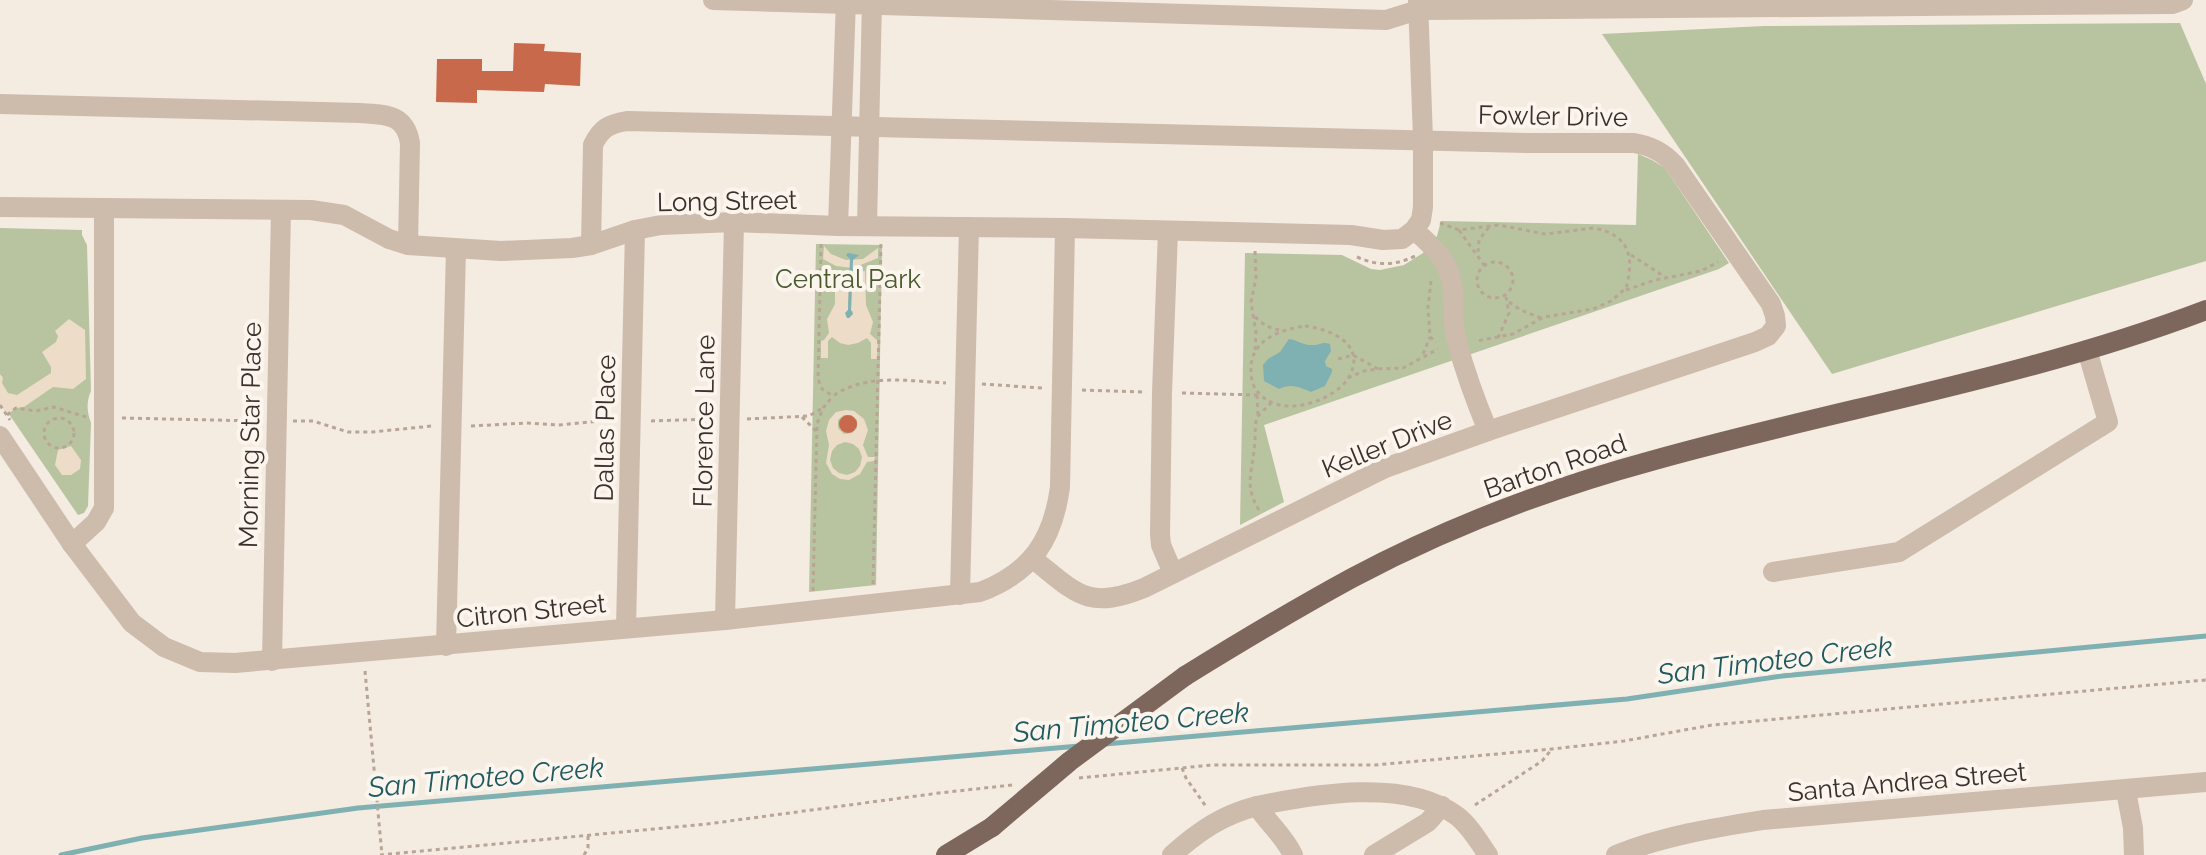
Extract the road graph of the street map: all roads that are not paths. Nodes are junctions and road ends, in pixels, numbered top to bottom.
1 (713, 0) edge
2 (2183, 0) edge
3 (846, 2) edge
4 (872, 2) edge
5 (1412, 3) edge
6 (0, 104) edge
7 (842, 126) junction
8 (869, 127) junction
9 (1423, 139) junction
10 (0, 207) edge
11 (104, 209) junction
12 (281, 210) junction
13 (734, 222) junction
14 (838, 226) junction
15 (867, 226) junction
16 (969, 227) junction
17 (1065, 228) junction
18 (635, 230) junction
19 (1414, 230) junction
20 (1168, 231) junction
21 (408, 245) junction
22 (591, 245) junction
23 (456, 249) junction
24 (2206, 310) edge
25 (1776, 326) joint
26 (2087, 350) junction
27 (1488, 431) junction
28 (0, 436) edge
29 (72, 544) junction
30 (1032, 558) junction
31 (1773, 572) dead end
32 (1173, 573) junction
33 (960, 595) junction
34 (725, 620) junction
35 (626, 628) junction
36 (446, 646) junction
37 (272, 661) junction
38 (2206, 782) edge
39 (2126, 791) junction
40 (1257, 806) junction
41 (1451, 812) junction
42 (992, 827) junction
43 (1622, 854) edge
44 (946, 855) edge
45 (971, 855) edge
46 (1172, 855) edge
47 (1293, 855) edge
48 (1374, 855) edge
49 (1488, 855) edge
50 (2134, 855) edge

1 - 3 street
2 - 5 street
3 - 4 street
3 - 7 street
4 - 5 street
4 - 8 street
5 - 9 street
6 - 21 street
7 - 8 street, Fowler Drive
7 - 14 street
7 - 22 street, Fowler Drive
8 - 9 street, Fowler Drive
8 - 15 street
9 - 19 street
9 - 25 street, Fowler Drive
10 - 11 street, Long Street
11 - 12 street, Long Street
11 - 29 street
12 - 21 street, Long Street
12 - 37 street, Morning Star Place
13 - 14 street, Long Street
13 - 18 street, Long Street
13 - 34 street, Florence Lane
14 - 15 street, Long Street
15 - 16 street, Long Street
16 - 17 street, Long Street
16 - 33 street
17 - 20 street, Long Street
17 - 30 street, Citron Street
18 - 22 street, Long Street
18 - 35 street, Dallas Place
19 - 20 street, Long Street
19 - 27 street
20 - 32 street
21 - 23 street, Long Street
22 - 23 street, Long Street
23 - 36 street
24 - 26 main road, Barton Road
25 - 27 street, Keller Drive
26 - 31 street
26 - 42 main road, Barton Road, bridge
27 - 32 street, Keller Drive
28 - 29 street, Citron Street
29 - 37 street, Citron Street
30 - 32 street, Keller Drive
30 - 33 street, Citron Street
33 - 34 street, Citron Street
34 - 35 street, Citron Street
35 - 36 street, Citron Street
36 - 37 street, Citron Street
38 - 39 street, Santa Andrea Street
39 - 43 street, Santa Andrea Street
39 - 50 street
40 - 41 street
40 - 46 street
40 - 47 street
41 - 48 street
41 - 49 street
42 - 44 main road, Barton Road
42 - 45 main road, Barton Road

